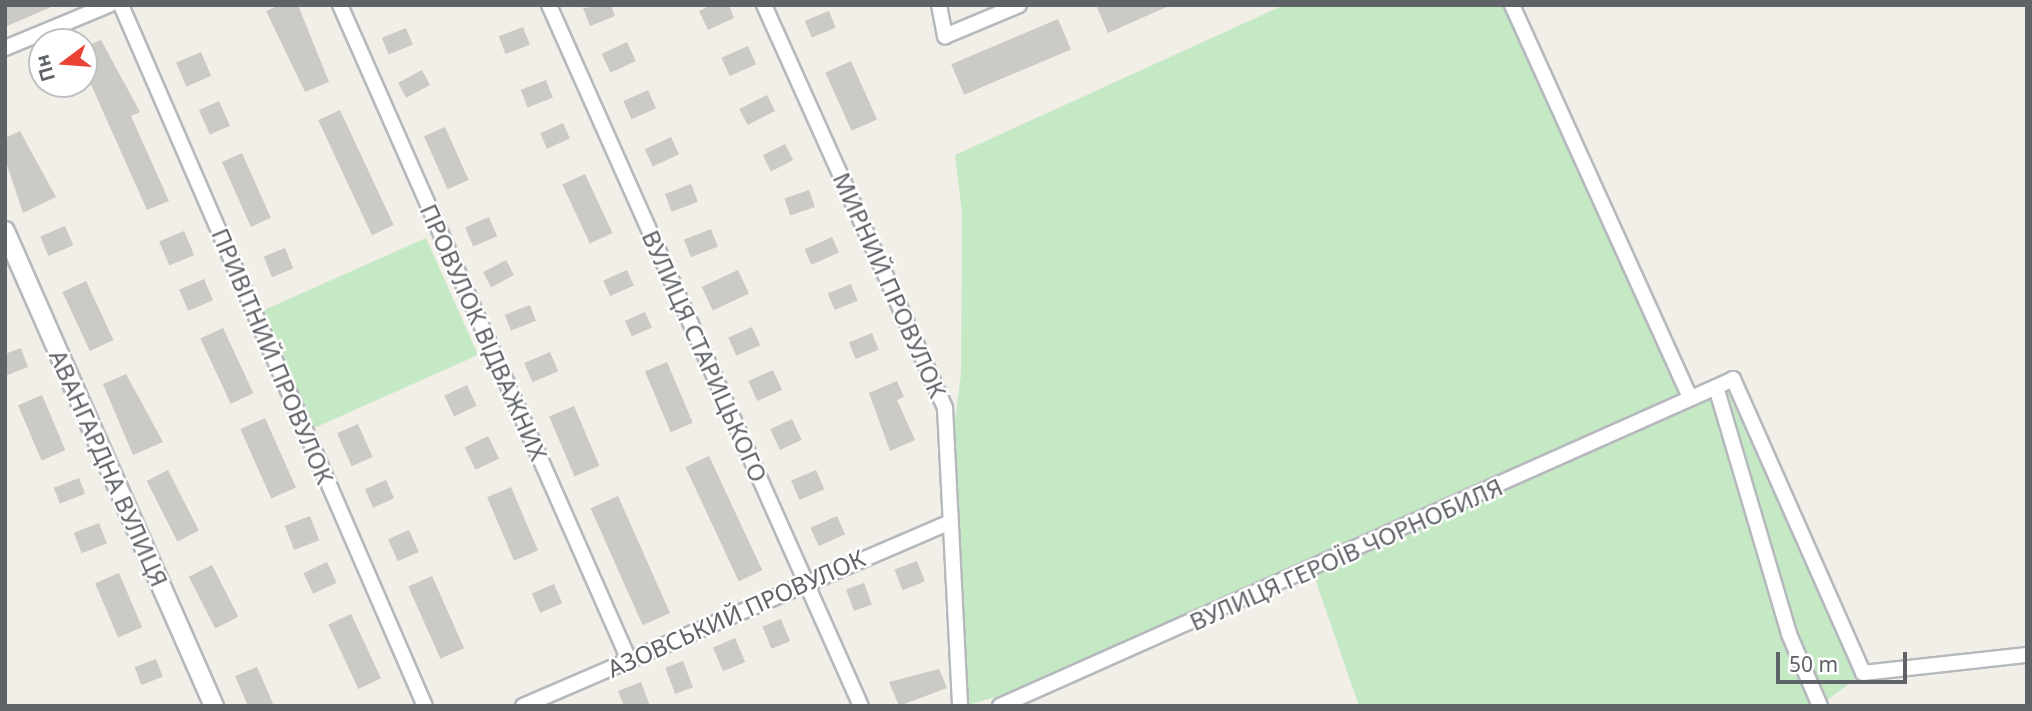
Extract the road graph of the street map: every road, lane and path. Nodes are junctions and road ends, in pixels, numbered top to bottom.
1 (109, 5) edge
2 (121, 5) edge
3 (340, 5) edge
4 (549, 5) edge
5 (764, 5) edge
6 (939, 5) edge
7 (1019, 5) edge
8 (1512, 5) edge
9 (5, 48) edge
10 (5, 231) edge
11 (1716, 387) junction
12 (1689, 396) junction
13 (950, 522) junction
14 (806, 582) junction
15 (2027, 655) edge
16 (629, 660) junction
17 (529, 705) edge
18 (214, 706) edge
19 (425, 706) edge
20 (861, 706) edge
21 (960, 706) edge
22 (1000, 706) edge
23 (1820, 706) edge

1 - 9 street
2 - 19 street, ПРИВІТНИЙ ПРОВУЛОК
3 - 16 street, ПРОВУЛОК ВІДВАЖНИХ
4 - 14 street, ВУЛИЦЯ СТАРИЦЬКОГО
5 - 13 street, МИРНИЙ ПРОВУЛОК
6 - 7 street
8 - 12 street
10 - 18 street, АВАНГАРДНА ВУЛИЦЯ
11 - 12 street, ВУЛИЦЯ ГЕРОЇВ ЧОРНОБИЛЯ
11 - 15 street
11 - 23 street
12 - 22 street, ВУЛИЦЯ ГЕРОЇВ ЧОРНОБИЛЯ
13 - 14 street, АЗОВСЬКИЙ ПРОВУЛОК
13 - 21 street, МИРНИЙ ПРОВУЛОК
14 - 16 street, АЗОВСЬКИЙ ПРОВУЛОК
14 - 20 street, ВУЛИЦЯ СТАРИЦЬКОГО
16 - 17 street, АЗОВСЬКИЙ ПРОВУЛОК

